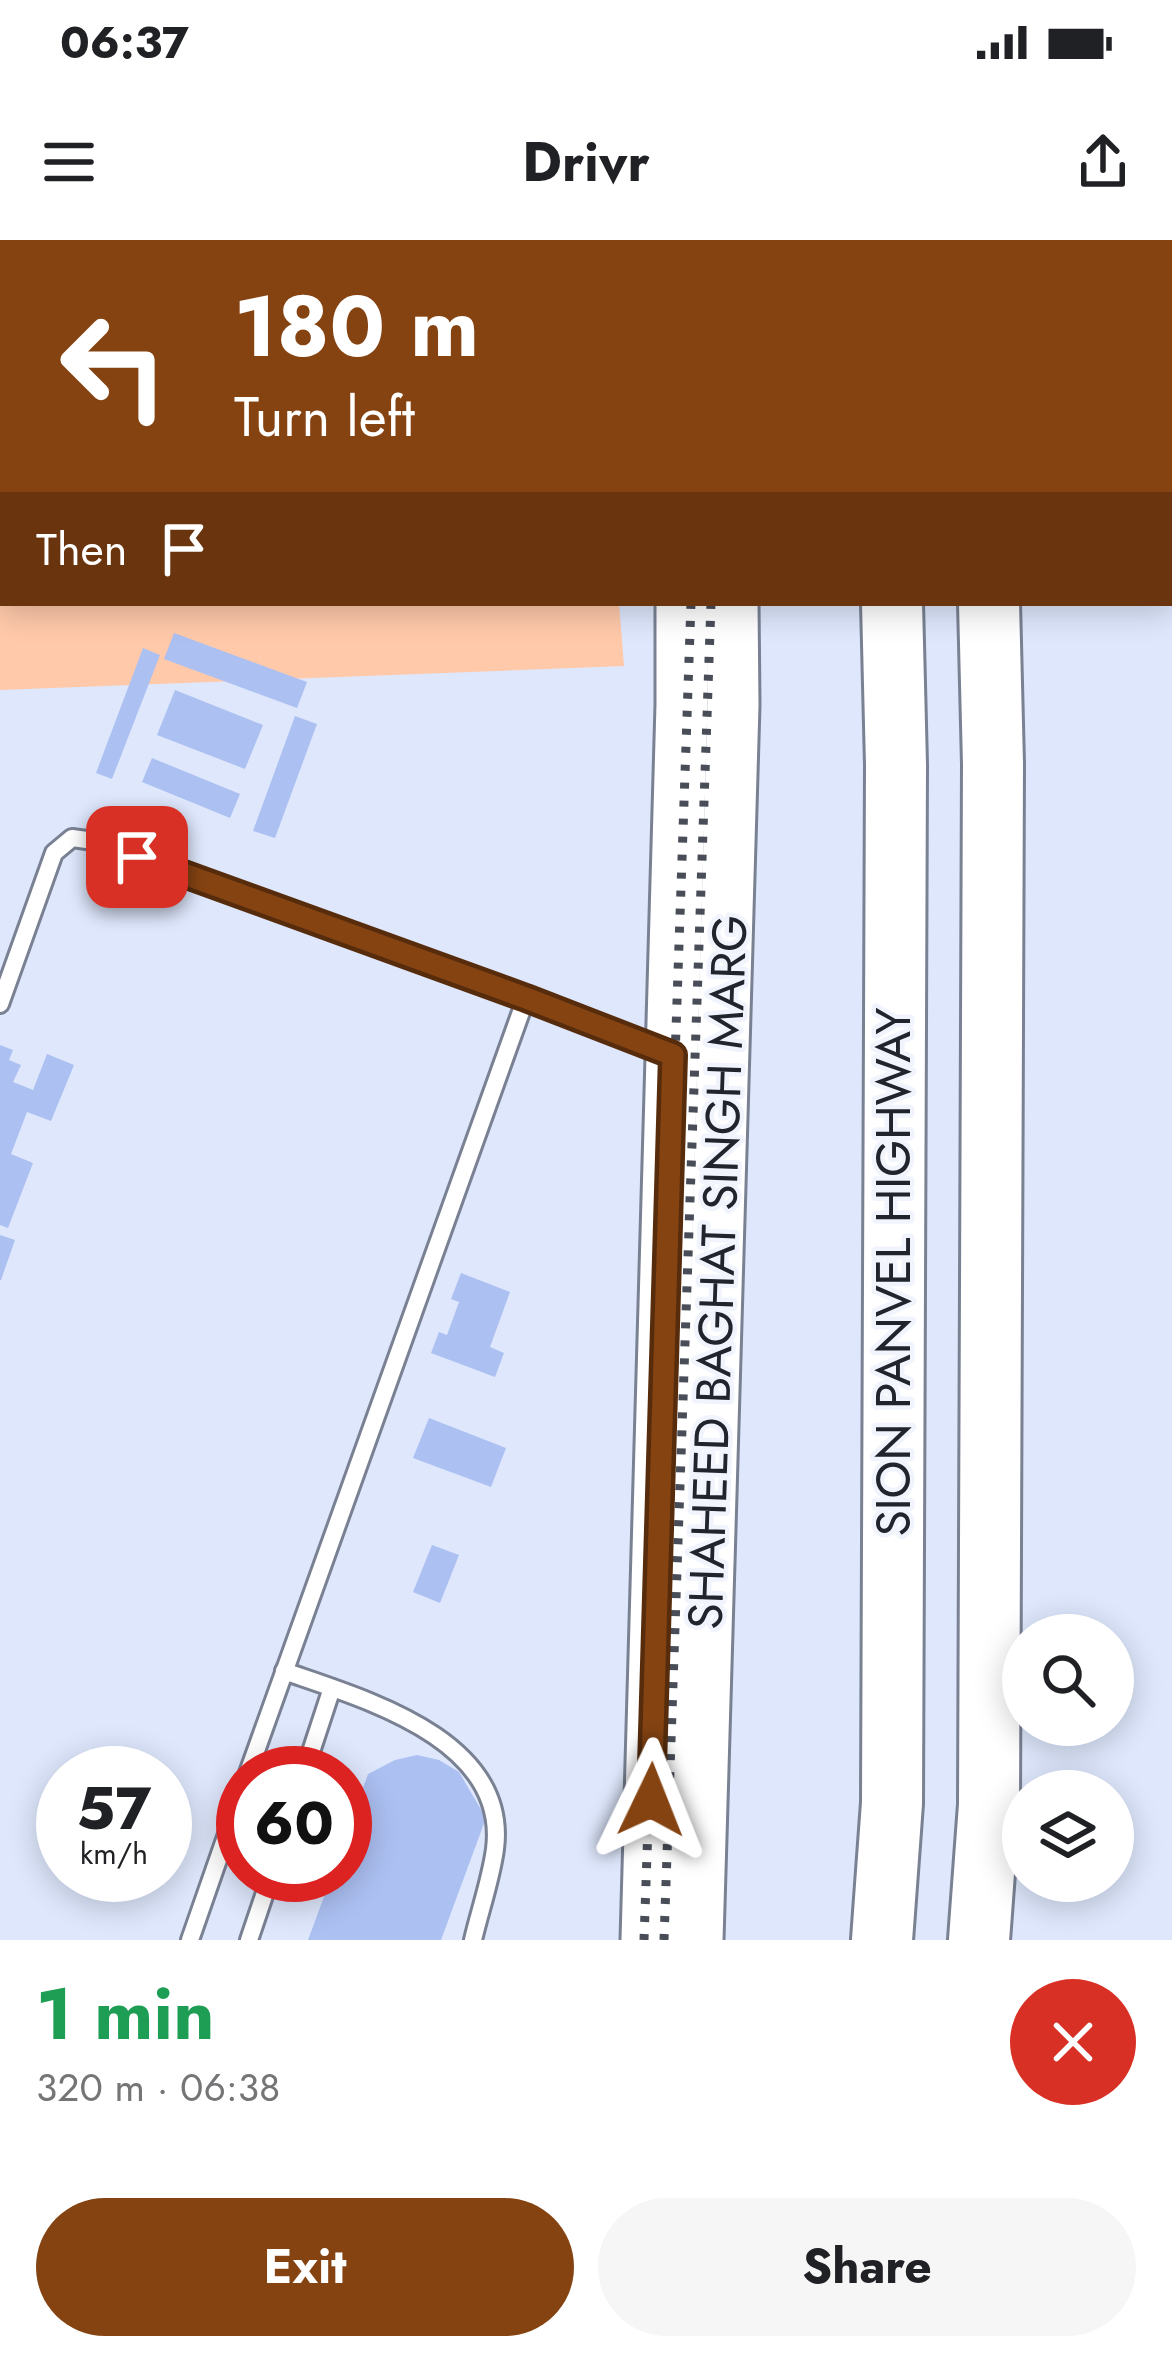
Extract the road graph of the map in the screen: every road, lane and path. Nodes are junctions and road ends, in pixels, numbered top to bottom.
1 (682, 606) edge
2 (733, 606) edge
3 (892, 606) edge
4 (988, 606) edge
5 (526, 998) junction
6 (0, 1004) edge
7 (673, 1055) junction
8 (284, 1671) junction
9 (332, 1688) junction
10 (258, 1746) edge
11 (313, 1746) edge
12 (216, 1865) edge
13 (262, 1902) edge
14 (190, 1940) edge
15 (249, 1940) edge
16 (473, 1940) edge
17 (647, 1940) edge
18 (698, 1940) edge
19 (882, 1940) edge
20 (980, 1940) edge

1 - 7 main road, SHAHEED BAGHAT SINGH MARG
2 - 18 main road, SHAHEED BAGHAT SINGH MARG
3 - 19 highway, SION PANVEL HIGHWAY
4 - 20 highway, SION PANVEL HIGHWAY
5 - 6 lane
5 - 7 lane
5 - 8 lane
7 - 17 main road, SHAHEED BAGHAT SINGH MARG
8 - 9 lane
8 - 10 lane
9 - 11 lane
9 - 16 lane
12 - 14 lane
13 - 15 lane

